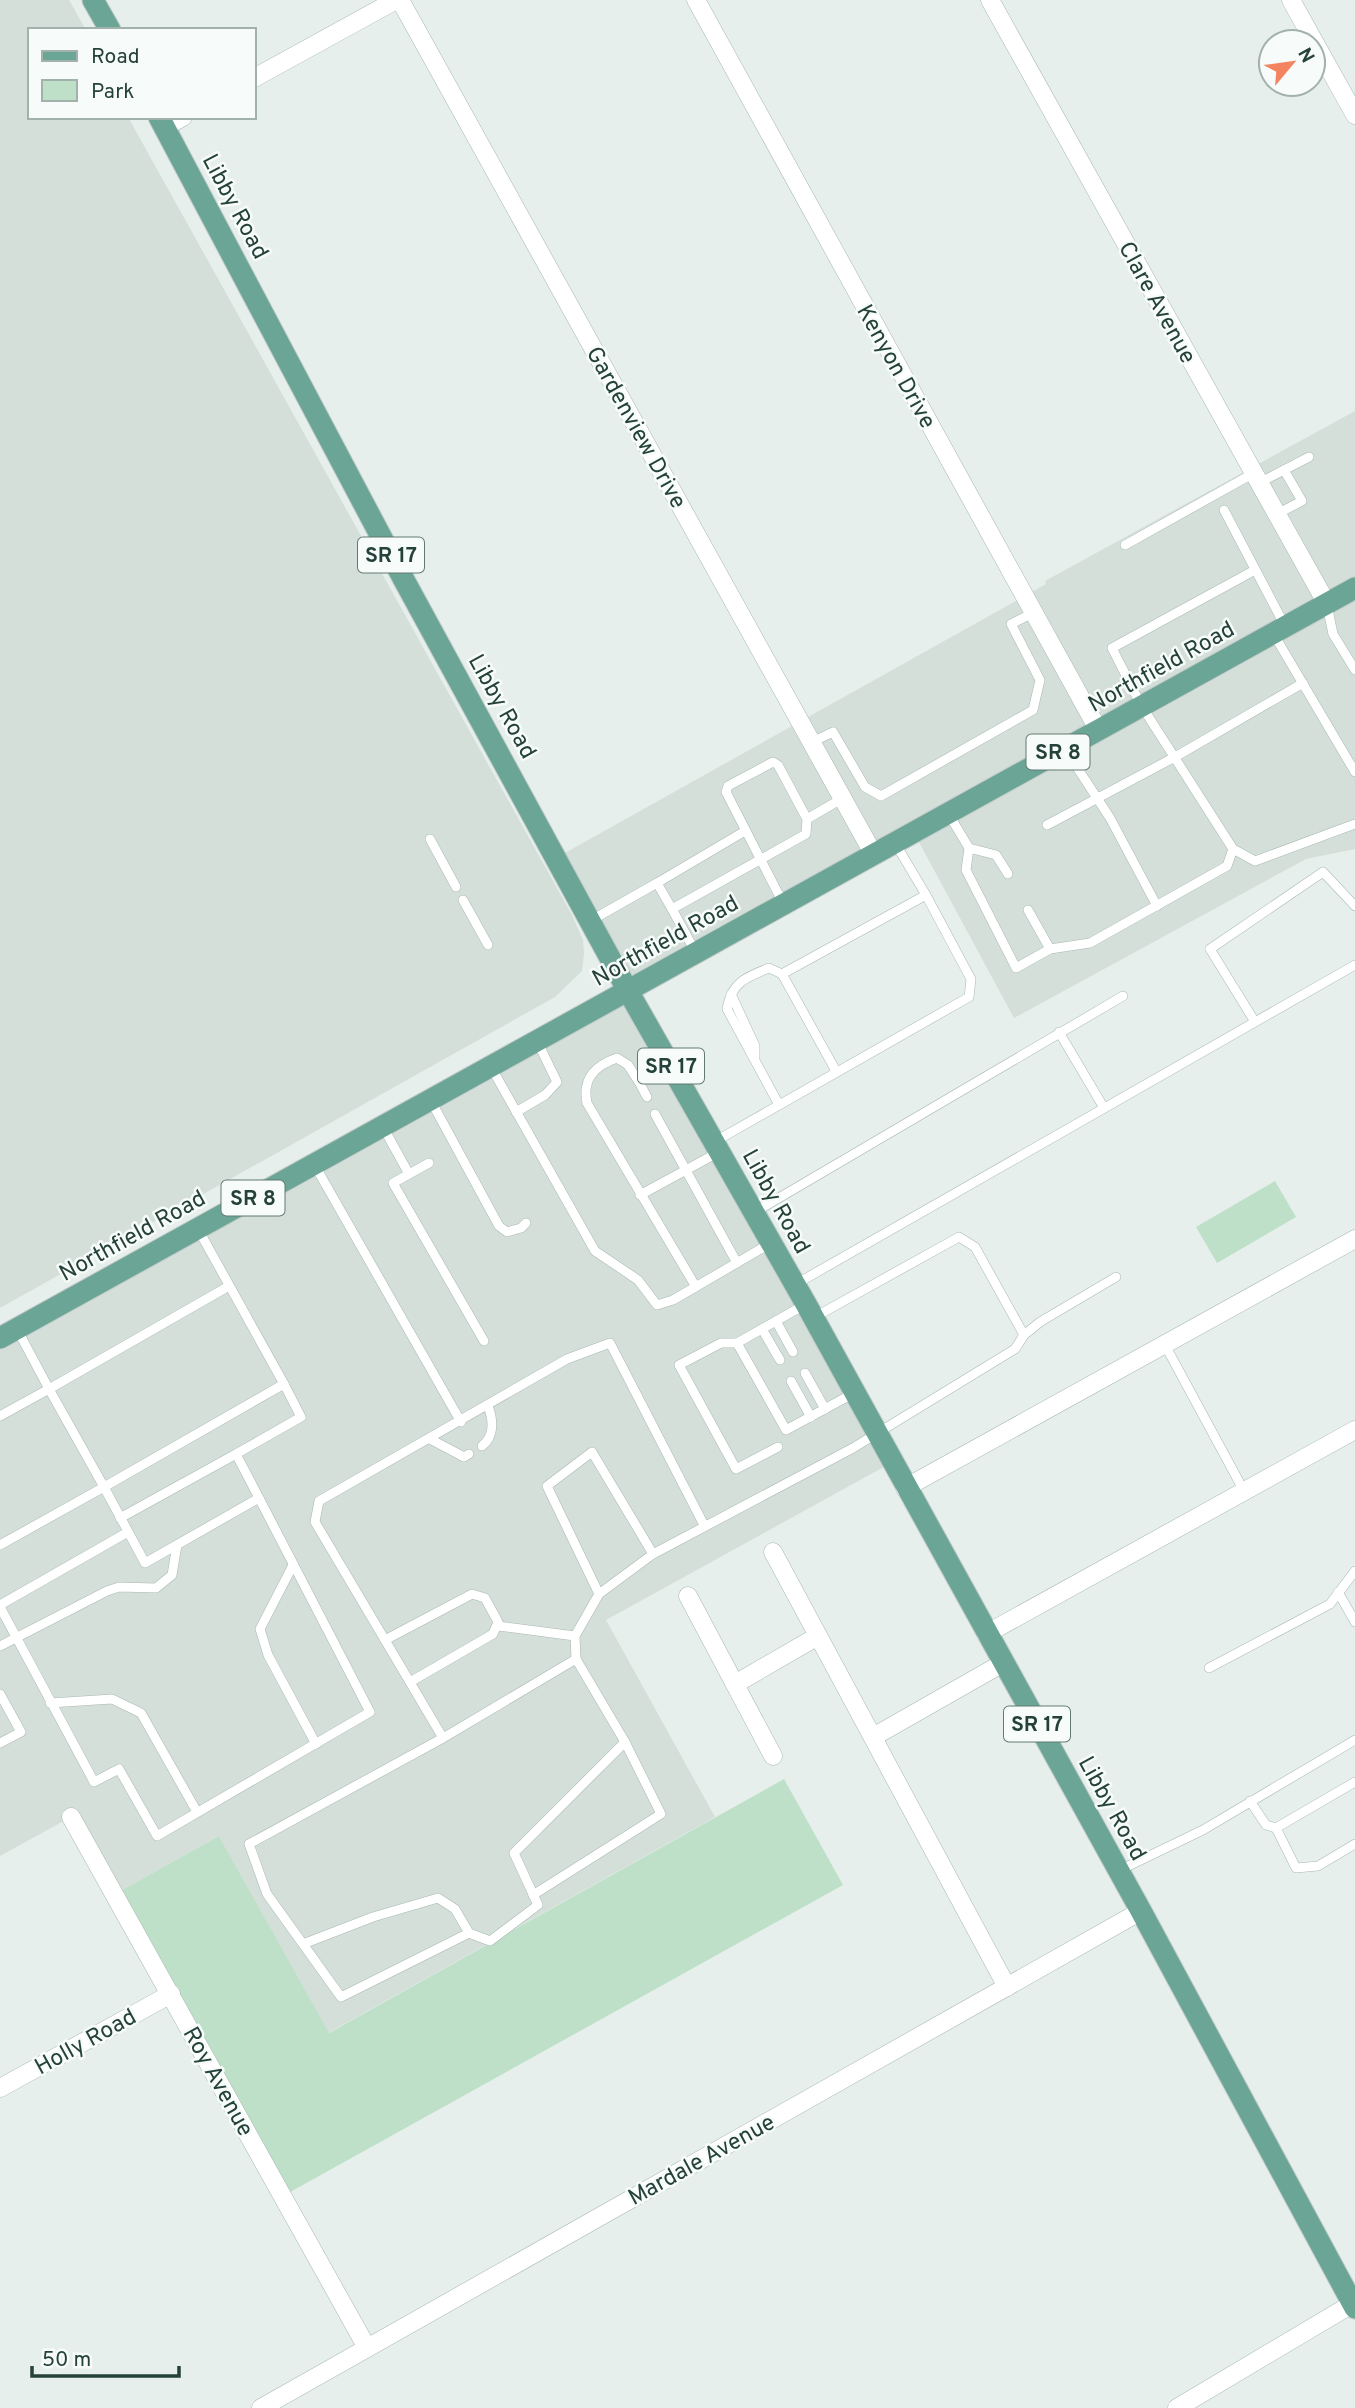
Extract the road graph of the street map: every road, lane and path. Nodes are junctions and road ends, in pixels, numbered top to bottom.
1 (93, 0) edge
2 (398, 0) edge
3 (696, 0) edge
4 (990, 0) edge
5 (1291, 0) edge
6 (109, 28) edge
7 (256, 77) edge
8 (1355, 115) edge
9 (169, 121) edge
10 (1309, 457) dead end
11 (1284, 470) junction
12 (1257, 478) junction
13 (1224, 510) dead end
14 (1277, 514) junction
15 (1125, 545) dead end
16 (1255, 570) junction
17 (1355, 588) edge
18 (1327, 604) junction
19 (1033, 613) junction
20 (1279, 630) junction
21 (1355, 670) edge
22 (1303, 683) junction
23 (1141, 705) junction
24 (1099, 731) junction
25 (812, 742) junction
26 (1065, 749) junction
27 (1175, 757) junction
28 (1355, 772) edge
29 (843, 798) junction
30 (1096, 799) junction
31 (948, 813) junction
32 (807, 820) junction
33 (1355, 824) edge
34 (1047, 825) dead end
35 (745, 831) junction
36 (430, 839) dead end
37 (895, 843) junction
38 (969, 848) junction
39 (1233, 849) junction
40 (874, 855) junction
41 (761, 860) junction
42 (1008, 874) dead end
43 (657, 883) junction
44 (456, 887) dead end
45 (926, 895) junction
46 (463, 900) dead end
47 (783, 905) junction
48 (1157, 906) junction
49 (1355, 906) edge
50 (672, 909) junction
51 (1028, 911) dead end
52 (590, 921) junction
53 (488, 945) dead end
54 (1050, 949) junction
55 (696, 953) junction
56 (1355, 965) edge
57 (782, 974) junction
58 (628, 991) junction
59 (1123, 996) dead end
60 (1255, 1023) junction
61 (1059, 1032) junction
62 (537, 1041) junction
63 (670, 1064) junction
64 (491, 1067) junction
65 (836, 1071) junction
66 (639, 1082) junction
67 (647, 1097) dead end
68 (430, 1099) junction
69 (778, 1103) junction
70 (1104, 1108) junction
71 (516, 1112) junction
72 (655, 1114) dead end
73 (383, 1127) junction
74 (716, 1147) junction
75 (429, 1163) dead end
76 (314, 1164) junction
77 (685, 1170) junction
78 (409, 1174) junction
79 (640, 1195) junction
80 (754, 1212) junction
81 (526, 1223) dead end
82 (198, 1228) junction
83 (1355, 1239) edge
84 (771, 1243) junction
85 (737, 1263) junction
86 (1116, 1278) dead end
87 (794, 1284) junction
88 (229, 1286) junction
89 (696, 1287) junction
90 (809, 1311) junction
91 (776, 1321) junction
92 (762, 1329) junction
93 (9, 1333) edge
94 (1024, 1335) junction
95 (484, 1341) dead end
96 (737, 1343) junction
97 (1165, 1345) junction
98 (793, 1352) dead end
99 (779, 1360) dead end
100 (804, 1373) dead end
101 (791, 1381) dead end
102 (284, 1384) junction
103 (49, 1389) junction
104 (854, 1393) junction
105 (488, 1406) junction
106 (825, 1409) junction
107 (0, 1416) edge
108 (811, 1417) junction
109 (461, 1422) junction
110 (1355, 1430) edge
111 (875, 1433) junction
112 (430, 1439) junction
113 (482, 1446) dead end
114 (778, 1447) dead end
115 (236, 1454) junction
116 (469, 1454) dead end
117 (104, 1488) junction
118 (905, 1488) junction
119 (1244, 1491) junction
120 (260, 1498) junction
121 (120, 1518) junction
122 (704, 1525) junction
123 (128, 1532) junction
124 (0, 1545) edge
125 (177, 1545) junction
126 (773, 1552) dead end
127 (653, 1554) junction
128 (293, 1565) junction
129 (1355, 1572) edge
130 (1338, 1592) junction
131 (599, 1594) junction
132 (688, 1595) dead end
133 (0, 1606) edge
134 (1355, 1622) edge
135 (498, 1626) junction
136 (986, 1634) junction
137 (575, 1636) junction
138 (818, 1636) junction
139 (16, 1637) junction
140 (386, 1640) junction
141 (0, 1646) edge
142 (576, 1659) junction
143 (1003, 1663) junction
144 (1209, 1668) dead end
145 (410, 1682) junction
146 (735, 1684) junction
147 (0, 1695) edge
148 (50, 1703) junction
149 (873, 1737) junction
150 (443, 1738) junction
151 (1355, 1740) edge
152 (625, 1742) junction
153 (0, 1743) edge
154 (316, 1744) junction
155 (773, 1756) dead end
156 (1355, 1782) edge
157 (1250, 1801) junction
158 (197, 1812) junction
159 (71, 1817) dead end
160 (1276, 1828) junction
161 (1355, 1844) edge
162 (1119, 1871) junction
163 (533, 1895) junction
164 (1141, 1911) junction
165 (469, 1933) junction
166 (303, 1944) junction
167 (1007, 1987) junction
168 (171, 1993) junction
169 (0, 2088) edge
170 (1354, 2306) edge
171 (366, 2346) junction
172 (261, 2408) edge
173 (1177, 2408) edge

1 - 6 main road
2 - 7 street
2 - 25 street, Gardenview Drive
3 - 19 street, Kenyon Drive
4 - 12 street, Clare Avenue
5 - 8 street
9 - 52 main road, Libby Road / SR 17
10 - 11 lane
11 - 12 lane
11 - 14 lane
12 - 14 street, Clare Avenue
12 - 15 lane
13 - 16 lane
14 - 18 street, Clare Avenue
16 - 20 lane
16 - 23 lane
17 - 18 main road, Northfield Road / SR 8
18 - 20 main road, Northfield Road / SR 8
18 - 21 lane
19 - 24 street, Kenyon Drive
19 - 25 lane
20 - 22 lane
20 - 23 main road, Northfield Road / SR 8
22 - 27 lane
22 - 28 lane
23 - 24 main road, Northfield Road / SR 8
23 - 27 lane
24 - 26 main road, Northfield Road / SR 8
25 - 29 street, Gardenview Drive
26 - 30 lane
26 - 31 main road, Northfield Road / SR 8
27 - 30 lane
27 - 39 lane
29 - 32 lane
29 - 40 street, Gardenview Drive
30 - 34 lane
30 - 48 lane
31 - 37 main road, Northfield Road / SR 8
31 - 38 lane
32 - 35 lane
32 - 41 lane
33 - 39 lane
35 - 41 lane
35 - 43 lane
36 - 44 lane
37 - 40 main road, Northfield Road / SR 8
37 - 45 lane
38 - 42 lane
38 - 54 lane
39 - 48 lane
40 - 47 main road, Northfield Road / SR 8
41 - 47 lane
41 - 50 lane
43 - 50 lane
43 - 52 lane
45 - 57 lane
45 - 65 lane
46 - 53 lane
47 - 55 main road, Northfield Road / SR 8
48 - 54 lane
49 - 60 lane
50 - 55 lane
51 - 54 lane
52 - 58 main road, Libby Road / SR 17
55 - 58 main road, Northfield Road / SR 8
56 - 60 lane
57 - 65 lane
57 - 69 lane
58 - 62 main road, Northfield Road / SR 8
58 - 63 main road, Libby Road / SR 17
59 - 61 lane
60 - 70 lane
61 - 70 lane
61 - 80 lane
62 - 64 main road, Northfield Road / SR 8
62 - 71 lane
63 - 66 lane
63 - 74 main road, Libby Road / SR 17
64 - 68 main road, Northfield Road / SR 8
64 - 71 lane
65 - 69 lane
66 - 67 lane
66 - 79 lane
68 - 73 main road, Northfield Road / SR 8
68 - 81 lane
69 - 74 lane
70 - 87 lane
71 - 89 lane
72 - 77 lane
73 - 76 main road, Northfield Road / SR 8
73 - 78 lane
74 - 77 lane
74 - 80 main road, Libby Road / SR 17
75 - 78 lane
76 - 82 main road, Northfield Road / SR 8
76 - 109 lane
77 - 79 lane
77 - 85 lane
78 - 95 lane
79 - 89 lane
80 - 84 main road, Libby Road / SR 17
82 - 88 lane
82 - 93 main road, Northfield Road / SR 8
83 - 97 street
84 - 85 lane
84 - 87 main road, Libby Road / SR 17
85 - 89 lane
86 - 94 lane
87 - 90 main road, Libby Road / SR 17
88 - 102 lane
88 - 103 lane
90 - 91 lane
90 - 94 lane
90 - 104 main road, Libby Road / SR 17
91 - 92 lane
91 - 98 lane
92 - 96 lane
92 - 99 lane
93 - 103 lane
94 - 111 lane
96 - 108 lane
96 - 114 lane
97 - 118 street
97 - 119 lane
100 - 106 lane
101 - 108 lane
102 - 115 lane
102 - 117 lane
103 - 107 lane
103 - 117 lane
104 - 106 lane
104 - 111 main road, Libby Road / SR 17
105 - 109 lane
105 - 113 lane
105 - 122 lane
106 - 108 lane
109 - 112 lane
110 - 119 street
111 - 118 main road, Libby Road / SR 17
111 - 122 lane
112 - 116 lane
112 - 140 lane
115 - 120 lane
115 - 121 lane
117 - 121 lane
117 - 124 lane
118 - 136 main road, Libby Road / SR 17
119 - 136 street
120 - 125 lane
120 - 128 lane
121 - 123 lane
122 - 127 lane
123 - 125 lane
123 - 133 lane
125 - 139 lane
126 - 138 street
127 - 131 lane
127 - 131 lane
128 - 154 lane
128 - 154 lane
129 - 130 lane
130 - 134 lane
130 - 144 lane
131 - 137 lane
132 - 146 street
133 - 139 lane
135 - 137 lane
135 - 140 lane
135 - 145 lane
136 - 143 main road, Libby Road / SR 17
137 - 142 lane
138 - 146 street
138 - 149 street
139 - 141 lane
139 - 148 lane
140 - 145 lane
142 - 150 lane
142 - 152 lane
143 - 149 street
143 - 162 main road, Libby Road / SR 17
145 - 150 lane
146 - 155 street
147 - 153 lane
148 - 158 lane
148 - 158 lane
149 - 167 street
150 - 166 lane
151 - 157 lane
152 - 163 lane
152 - 163 lane
154 - 158 lane
156 - 160 lane
157 - 160 lane
157 - 162 lane
159 - 168 street, Roy Avenue
160 - 161 lane
162 - 164 main road, Libby Road / SR 17
163 - 165 lane
164 - 167 street, Mardale Avenue
164 - 170 main road, Libby Road / SR 17
165 - 166 lane
165 - 166 lane
167 - 171 street, Mardale Avenue
168 - 169 street, Holly Road
168 - 171 street, Roy Avenue
170 - 173 street
171 - 172 street, Mardale Avenue

